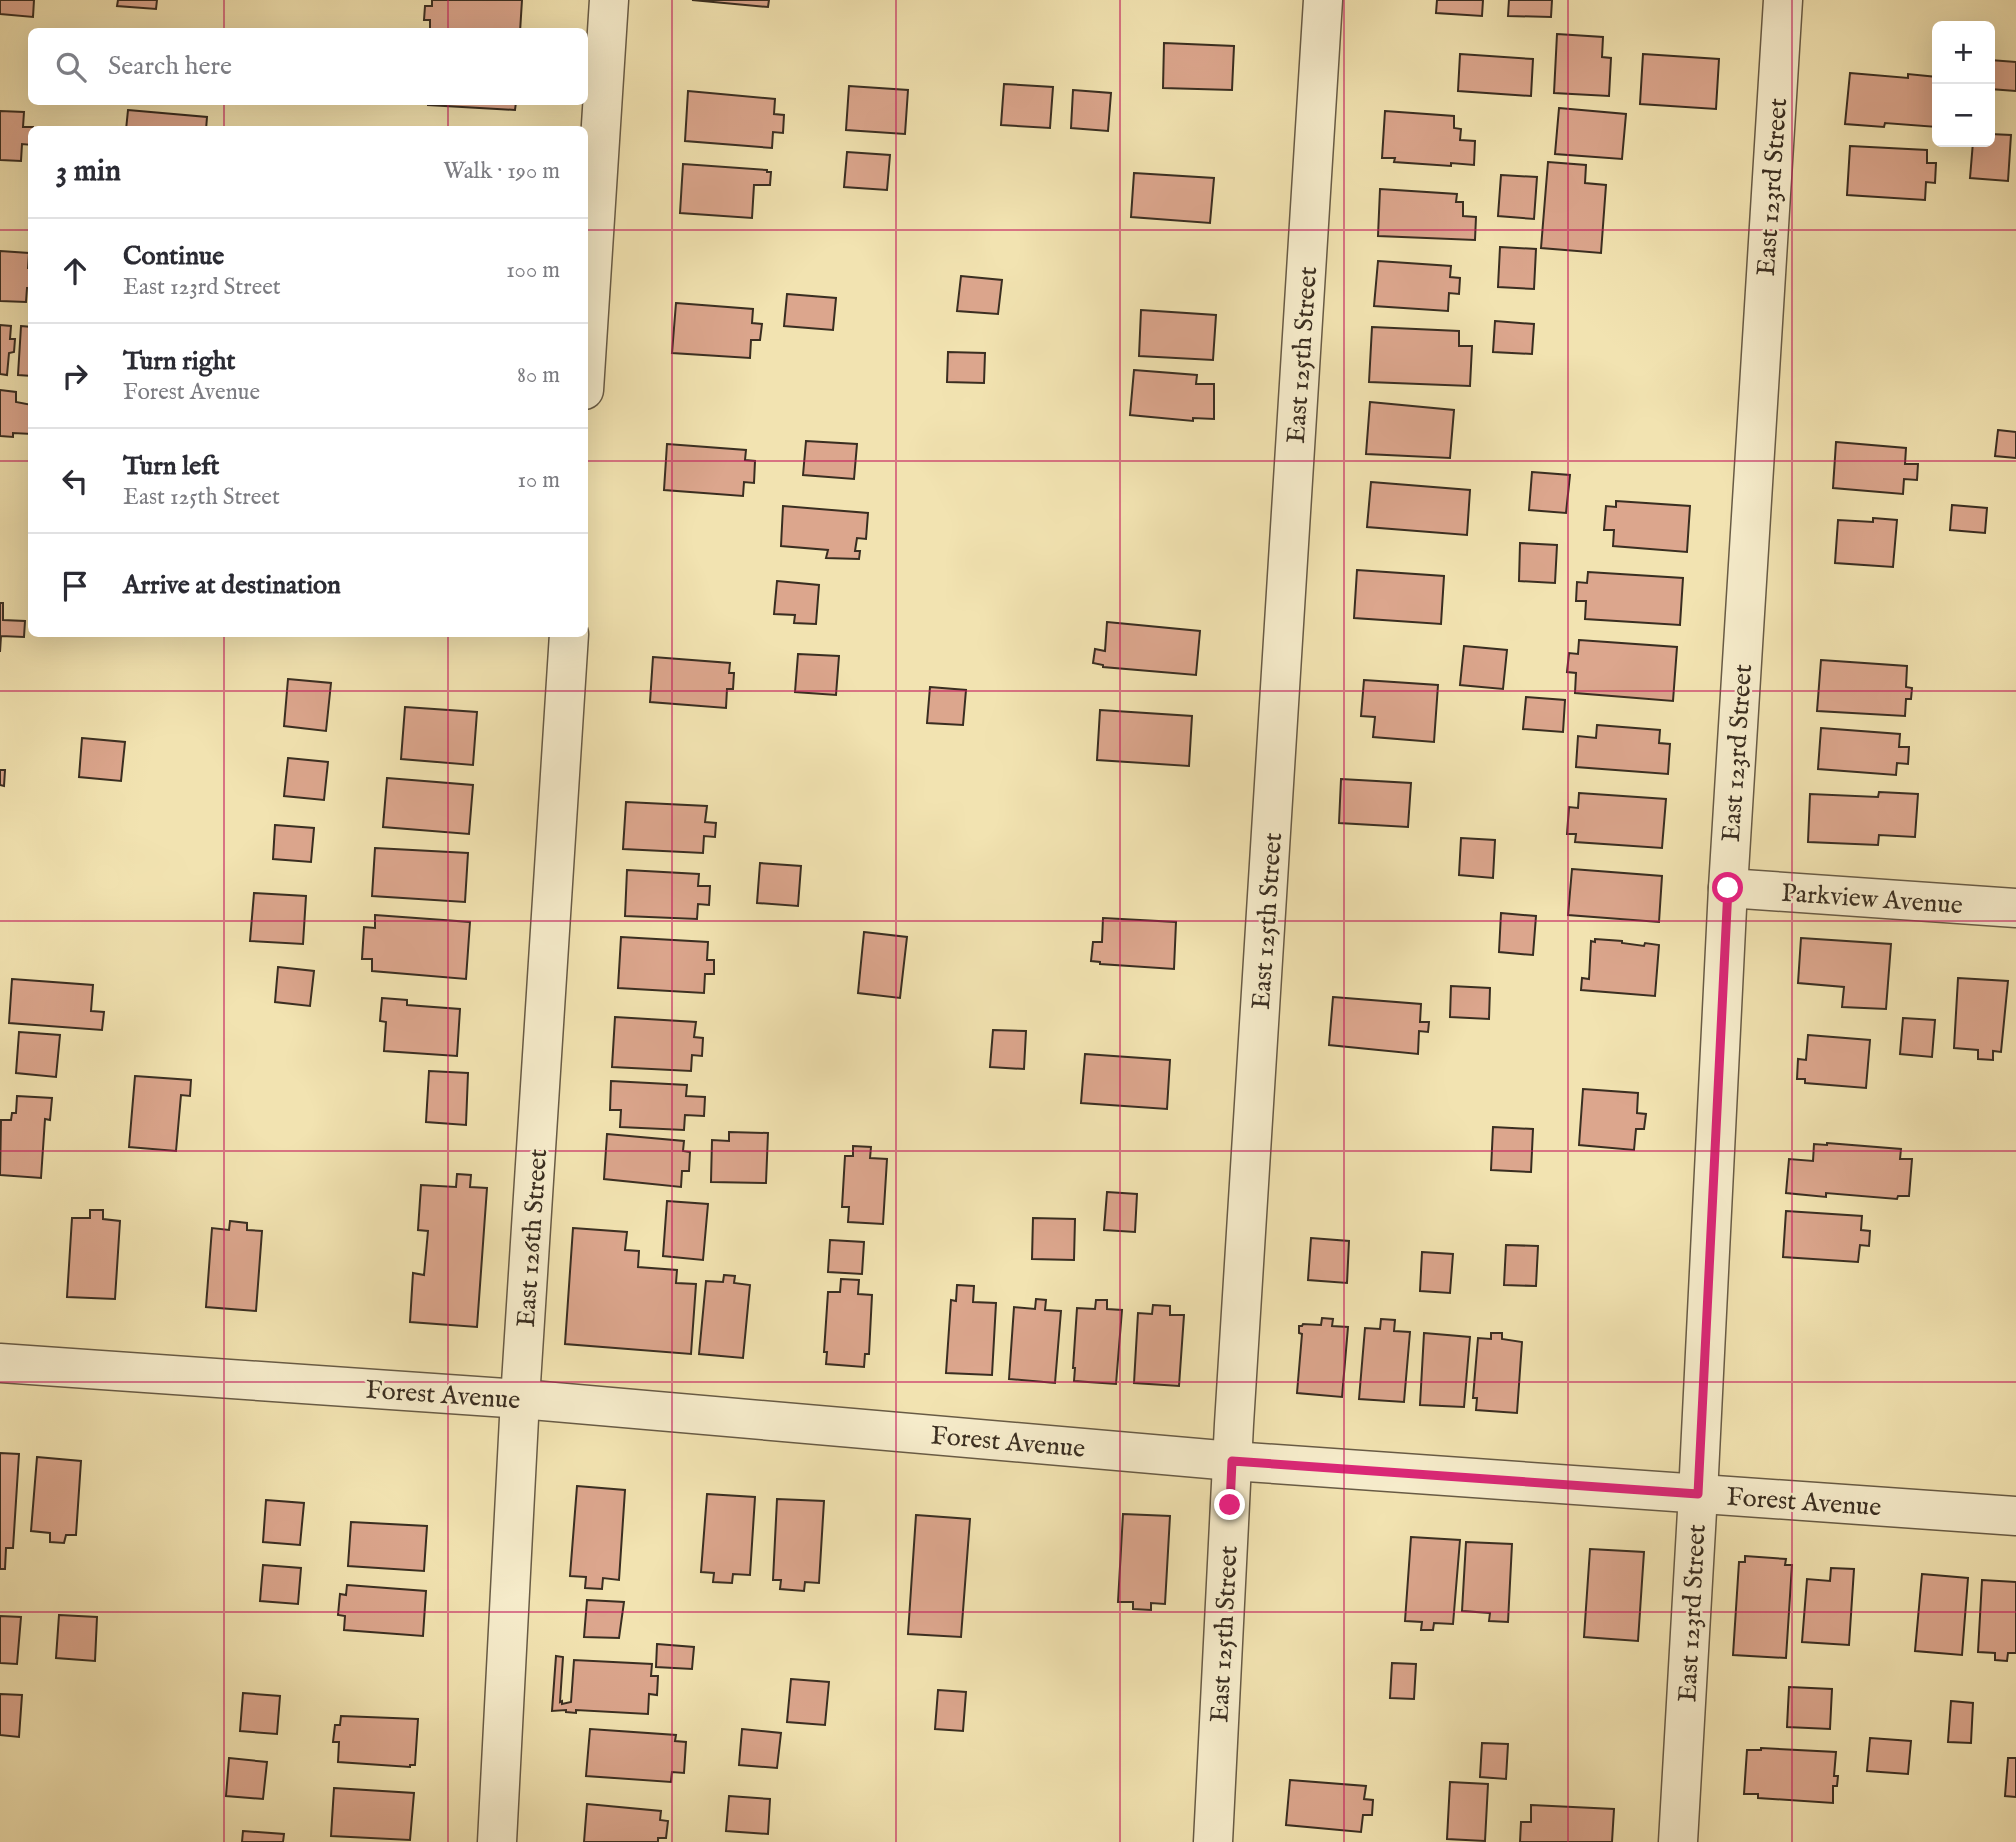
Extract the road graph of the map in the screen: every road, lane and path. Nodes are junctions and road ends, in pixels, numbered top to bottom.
1 (609, 0) edge
2 (1323, 0) edge
3 (1783, 0) edge
4 (588, 328) edge
5 (569, 637) edge
6 (1728, 888) junction
7 (2016, 908) edge
8 (0, 1363) edge
9 (520, 1399) junction
10 (1232, 1461) junction
11 (1698, 1494) junction
12 (2016, 1516) edge
13 (497, 1842) edge
14 (1213, 1842) edge
15 (1678, 1842) edge

1 - 4 street
2 - 10 street, East 125th Street
3 - 6 street, East 123rd Street
5 - 9 street, East 126th Street
6 - 7 street, Parkview Avenue
6 - 11 street, East 123rd Street
8 - 9 street, Forest Avenue
9 - 10 street, Forest Avenue
9 - 13 street, East 126th Street
10 - 11 street, Forest Avenue
10 - 14 street, East 125th Street
11 - 12 street, Forest Avenue
11 - 15 street, East 123rd Street

